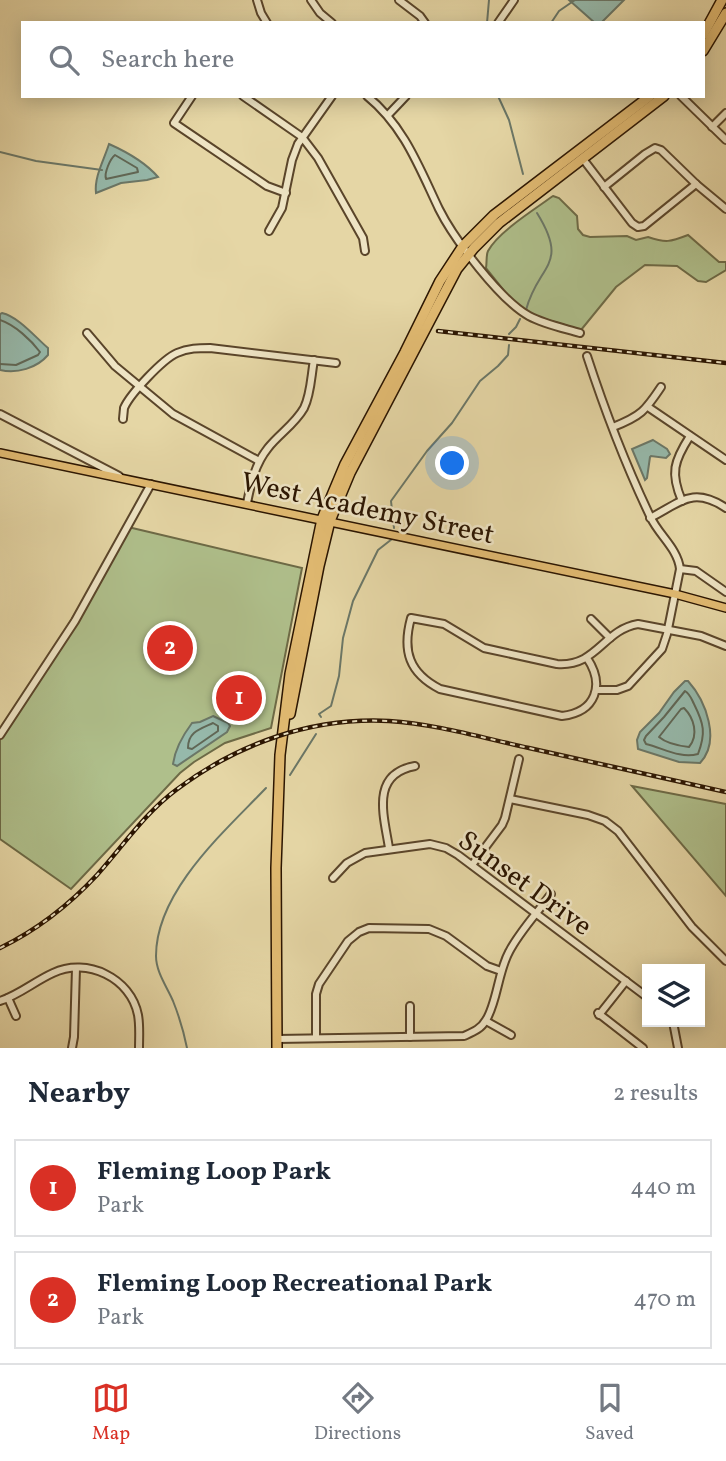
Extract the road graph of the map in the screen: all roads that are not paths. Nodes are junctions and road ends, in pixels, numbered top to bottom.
1 (257, 0) edge
2 (311, 0) edge
3 (399, 0) edge
4 (514, 0) edge
5 (722, 0) edge
6 (725, 18) edge
7 (266, 21) edge
8 (329, 21) edge
9 (424, 21) edge
10 (499, 21) edge
11 (705, 31) edge
12 (705, 48) edge
13 (191, 98) edge
14 (246, 98) edge
15 (331, 98) edge
16 (369, 98) edge
17 (404, 98) edge
18 (647, 98) edge
19 (661, 98) edge
20 (683, 98) edge
21 (726, 113) edge
22 (388, 115) junction
23 (712, 127) junction
24 (302, 137) junction
25 (726, 140) edge
26 (583, 159) junction
27 (696, 184) junction
28 (604, 187) junction
29 (286, 193) junction
30 (726, 209) edge
31 (269, 232) dead end
32 (466, 250) junction
33 (365, 251) dead end
34 (87, 333) dead end
35 (580, 333) dead end
36 (587, 356) dead end
37 (314, 360) junction
38 (336, 363) dead end
39 (140, 387) junction
40 (661, 387) dead end
41 (648, 407) junction
42 (0, 414) edge
43 (123, 419) dead end
44 (613, 427) junction
45 (690, 436) junction
46 (0, 453) edge
47 (726, 460) edge
48 (259, 461) junction
49 (120, 477) junction
50 (151, 484) junction
51 (682, 501) junction
52 (247, 503) junction
53 (726, 508) edge
54 (650, 518) junction
55 (326, 520) junction
56 (680, 569) junction
57 (726, 592) edge
58 (675, 594) junction
59 (726, 608) edge
60 (591, 619) dead end
61 (668, 629) junction
62 (610, 638) junction
63 (726, 646) edge
64 (587, 658) junction
65 (596, 690) junction
66 (0, 735) edge
67 (519, 759) dead end
68 (415, 766) dead end
69 (510, 799) junction
70 (388, 848) junction
71 (472, 865) junction
72 (333, 878) dead end
73 (551, 894) dead end
74 (537, 913) junction
75 (726, 961) edge
76 (76, 968) junction
77 (501, 971) junction
78 (626, 981) junction
79 (642, 993) edge
80 (8, 998) junction
81 (0, 1001) edge
82 (410, 1006) dead end
83 (16, 1016) dead end
84 (486, 1021) junction
85 (674, 1027) edge
86 (511, 1035) dead end
87 (410, 1037) junction
88 (316, 1038) junction
89 (277, 1043) edge
90 (72, 1048) edge
91 (139, 1048) edge
92 (643, 1048) edge
93 (678, 1048) edge

1 - 7 street
2 - 8 street
3 - 9 street
4 - 10 street
5 - 11 highway
6 - 12 highway
13 - 29 street
14 - 24 street
15 - 24 street
16 - 22 street
17 - 22 street
18 - 32 highway
19 - 26 highway
20 - 23 street
21 - 23 street
22 - 32 street
23 - 25 street
24 - 29 street
24 - 33 street
26 - 28 street
26 - 32 highway
27 - 28 street
27 - 28 street
27 - 30 street
29 - 31 street
32 - 35 street
32 - 55 highway
34 - 39 street
36 - 44 street
37 - 38 street
37 - 39 street
37 - 48 street
39 - 43 street
39 - 48 street
40 - 41 street
41 - 44 street
41 - 45 street
42 - 49 street
44 - 54 street
45 - 47 street
45 - 51 street
46 - 49 main road, West Academy Street
48 - 52 street
49 - 50 main road, West Academy Street
50 - 52 main road, West Academy Street
50 - 66 street
51 - 53 street
51 - 54 street
52 - 55 main road, West Academy Street
54 - 56 street
55 - 58 main road, West Academy Street
55 - 89 highway
56 - 57 street
56 - 58 street
58 - 59 main road, West Academy Street
58 - 61 street
60 - 62 street
61 - 62 street
61 - 63 street
61 - 65 street
62 - 64 street
64 - 65 street
64 - 65 street
67 - 69 street
68 - 70 street
69 - 71 street
69 - 75 street
70 - 71 street, Sunset Drive
70 - 72 street, Sunset Drive
71 - 74 street, Sunset Drive
73 - 74 street
74 - 77 street
74 - 78 street, Sunset Drive
76 - 80 street
76 - 90 street
76 - 91 street
77 - 84 street
77 - 88 street
78 - 79 street, Sunset Drive
78 - 92 street
80 - 81 street
80 - 83 street
82 - 87 street
84 - 86 street
84 - 87 street
85 - 93 street
87 - 88 street
88 - 89 street

